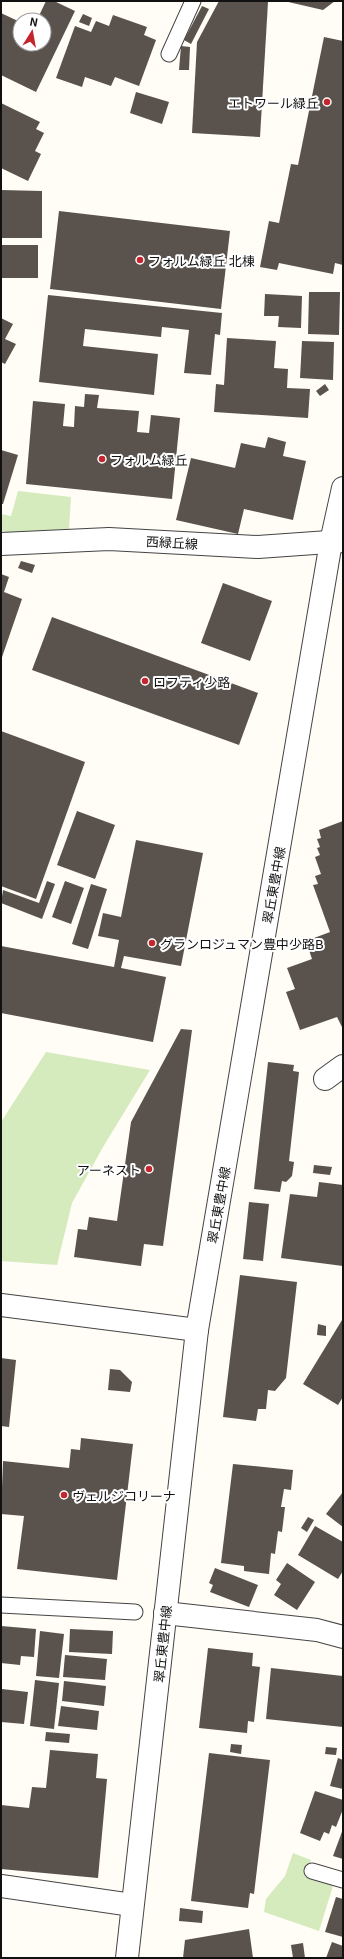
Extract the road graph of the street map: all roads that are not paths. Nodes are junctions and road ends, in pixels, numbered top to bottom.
1 (193, 1) edge
2 (169, 54) dead end
3 (343, 488) edge
4 (337, 542) edge
5 (1, 544) edge
6 (343, 1066) edge
7 (325, 1079) dead end
8 (1, 1305) edge
9 (197, 1330) junction
10 (1, 1605) edge
11 (135, 1612) dead end
12 (165, 1613) junction
13 (343, 1637) edge
14 (312, 1871) dead end
15 (343, 1880) edge
16 (1, 1886) edge
17 (132, 1906) junction
18 (127, 1958) edge

1 - 2 lane
3 - 4 street, 翠丘東豊中線
4 - 5 street, 西緑丘線
4 - 9 street, 翠丘東豊中線
6 - 7 street
8 - 9 street
9 - 12 street, 翠丘東豊中線
10 - 11 lane
12 - 13 street
12 - 17 street, 翠丘東豊中線
14 - 15 lane
16 - 17 street
17 - 18 street, 翠丘東豊中線

